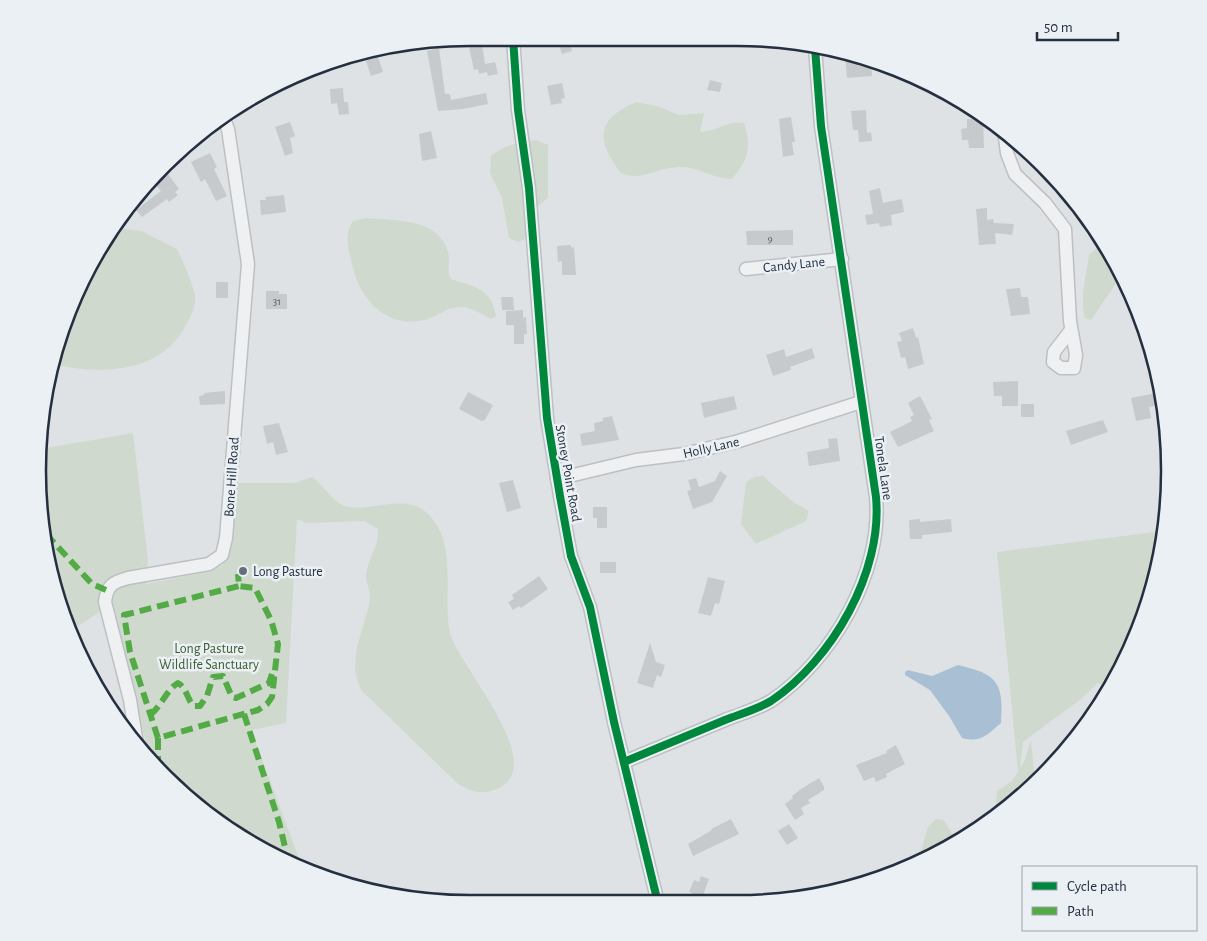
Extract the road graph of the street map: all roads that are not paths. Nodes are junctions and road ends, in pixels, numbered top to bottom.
1 (514, 46) edge
2 (815, 53) edge
3 (226, 124) edge
4 (1006, 143) edge
5 (842, 259) junction
6 (746, 269) dead end
7 (1071, 330) dead end
8 (861, 402) junction
9 (557, 479) junction
10 (135, 730) edge
11 (624, 762) junction
12 (656, 895) edge

1 - 9 street, Stoney Point Road
2 - 5 street, Tonela Lane
3 - 10 street, Bone Hill Road
4 - 7 street
5 - 6 street, Candy Lane
5 - 8 street, Tonela Lane
8 - 9 street, Holly Lane
8 - 11 street, Tonela Lane
9 - 11 street, Stoney Point Road
11 - 12 street, Stoney Point Road

